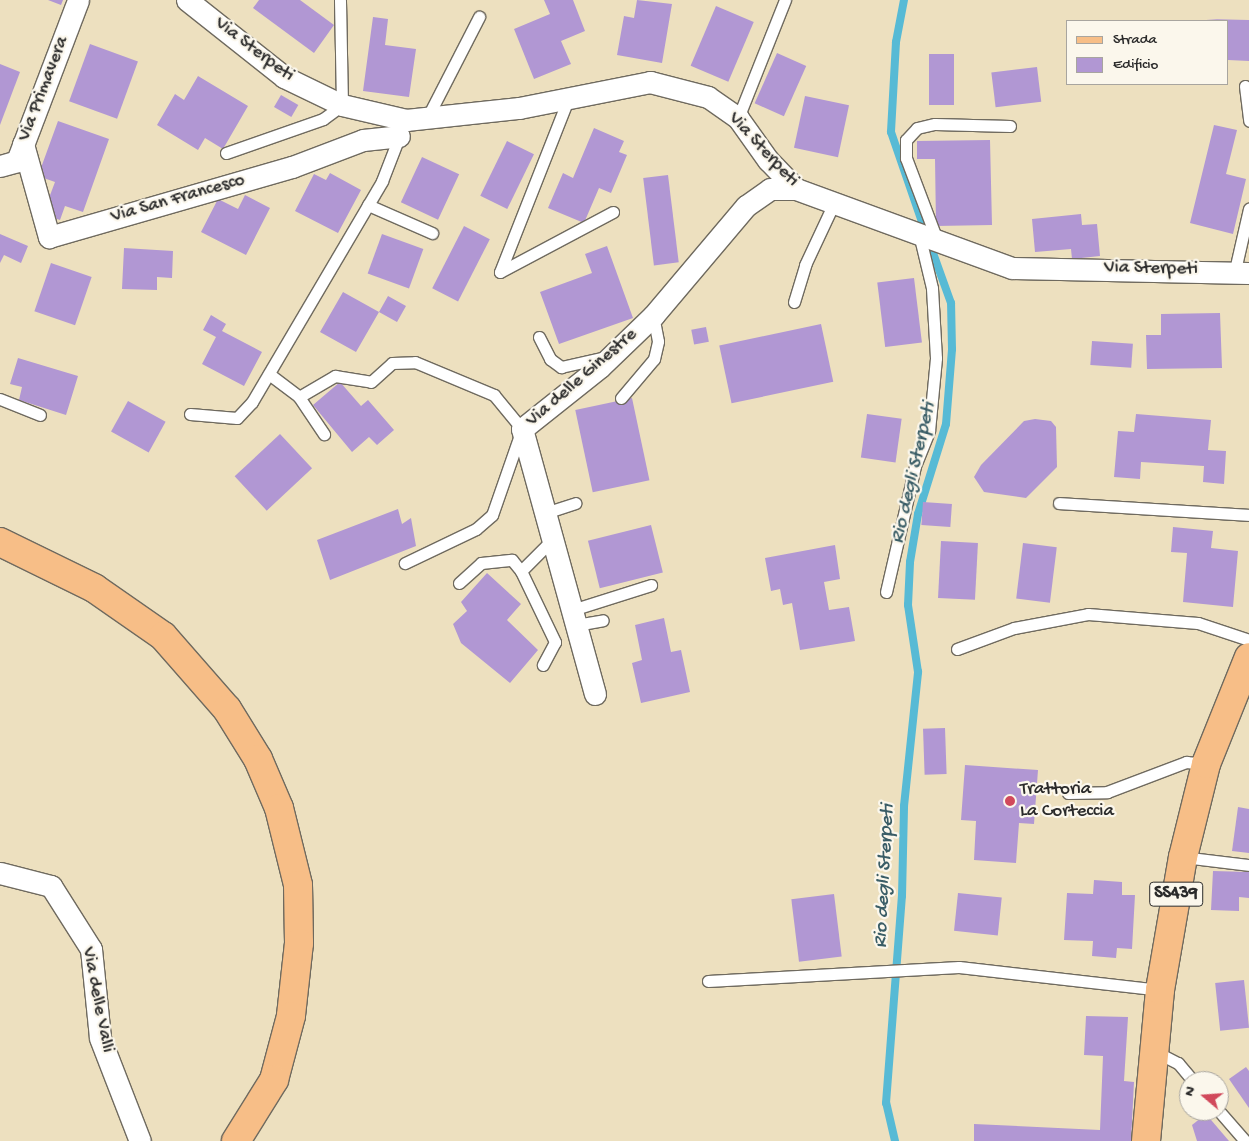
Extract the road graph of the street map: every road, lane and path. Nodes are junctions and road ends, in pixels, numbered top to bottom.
1 (78, 0) edge
2 (188, 0) edge
3 (340, 0) edge
4 (785, 0) edge
5 (479, 16) dead end
6 (1245, 86) dead end
7 (568, 99) junction
8 (342, 105) junction
9 (427, 118) junction
10 (738, 118) junction
11 (1249, 121) edge
12 (1010, 126) dead end
13 (402, 128) junction
14 (23, 144) junction
15 (226, 153) dead end
16 (0, 166) edge
17 (796, 189) junction
18 (834, 203) junction
19 (368, 205) junction
20 (1249, 209) edge
21 (613, 212) dead end
22 (432, 234) dead end
23 (929, 238) junction
24 (1242, 272) edge
25 (794, 302) dead end
26 (653, 316) junction
27 (539, 337) dead end
28 (612, 355) junction
29 (269, 374) junction
30 (299, 397) junction
31 (622, 398) dead end
32 (0, 399) edge
33 (190, 414) dead end
34 (40, 415) dead end
35 (522, 429) junction
36 (324, 434) dead end
37 (575, 503) dead end
38 (1059, 503) dead end
39 (545, 513) junction
40 (1249, 515) edge
41 (553, 539) junction
42 (0, 542) edge
43 (0, 554) edge
44 (405, 563) dead end
45 (41, 564) junction
46 (521, 571) junction
47 (459, 583) dead end
48 (651, 585) dead end
49 (886, 592) dead end
50 (574, 617) junction
51 (603, 620) dead end
52 (1249, 640) edge
53 (957, 648) dead end
54 (1249, 657) edge
55 (543, 665) dead end
56 (595, 694) dead end
57 (1206, 764) junction
58 (1068, 793) dead end
59 (1183, 857) junction
60 (1249, 866) edge
61 (0, 873) edge
62 (708, 981) dead end
63 (1160, 990) junction
64 (1154, 1052) junction
65 (1185, 1071) edge
66 (1228, 1121) edge
67 (140, 1141) edge
68 (236, 1141) edge
69 (1146, 1141) edge
70 (1245, 1141) edge

1 - 14 street, Via Primavera
2 - 8 street, Via Sterpeti
3 - 8 lane
4 - 10 lane
5 - 9 lane
6 - 11 lane
7 - 9 street, Via Sterpeti
7 - 10 street, Via Sterpeti
7 - 21 lane
8 - 13 street, Via Sterpeti
8 - 15 lane
9 - 13 street, Via Sterpeti
10 - 17 street, Via Sterpeti
12 - 23 lane
13 - 14 street, Via San Francesco
13 - 19 lane
14 - 16 street, Via Primavera
17 - 18 street, Via Sterpeti
17 - 26 street, Via delle Ginestre
18 - 23 street, Via Sterpeti
18 - 25 lane
19 - 22 lane
19 - 29 lane
20 - 24 lane
23 - 24 street, Via Sterpeti
23 - 49 lane
26 - 28 street, Via delle Ginestre
26 - 31 lane
27 - 28 lane
28 - 35 street, Via delle Ginestre
29 - 30 lane
29 - 33 lane
30 - 35 lane
30 - 36 lane
32 - 34 lane
35 - 39 street, Via delle Ginestre
35 - 44 lane
37 - 39 lane
38 - 40 lane
39 - 41 street, Via delle Ginestre
41 - 46 lane
41 - 50 street, Via delle Ginestre
42 - 45 main road
43 - 45 main road
45 - 68 main road
46 - 47 lane
46 - 55 lane
48 - 50 lane
50 - 51 lane
50 - 56 street, Via delle Ginestre
52 - 53 lane
54 - 57 main road, SS439
57 - 58 lane
57 - 59 main road, SS439
59 - 60 lane
59 - 63 main road, SS439
61 - 67 street, Via delle Valli
62 - 63 lane
63 - 64 main road, SS439
64 - 65 lane
64 - 69 main road, SS439
66 - 70 lane

